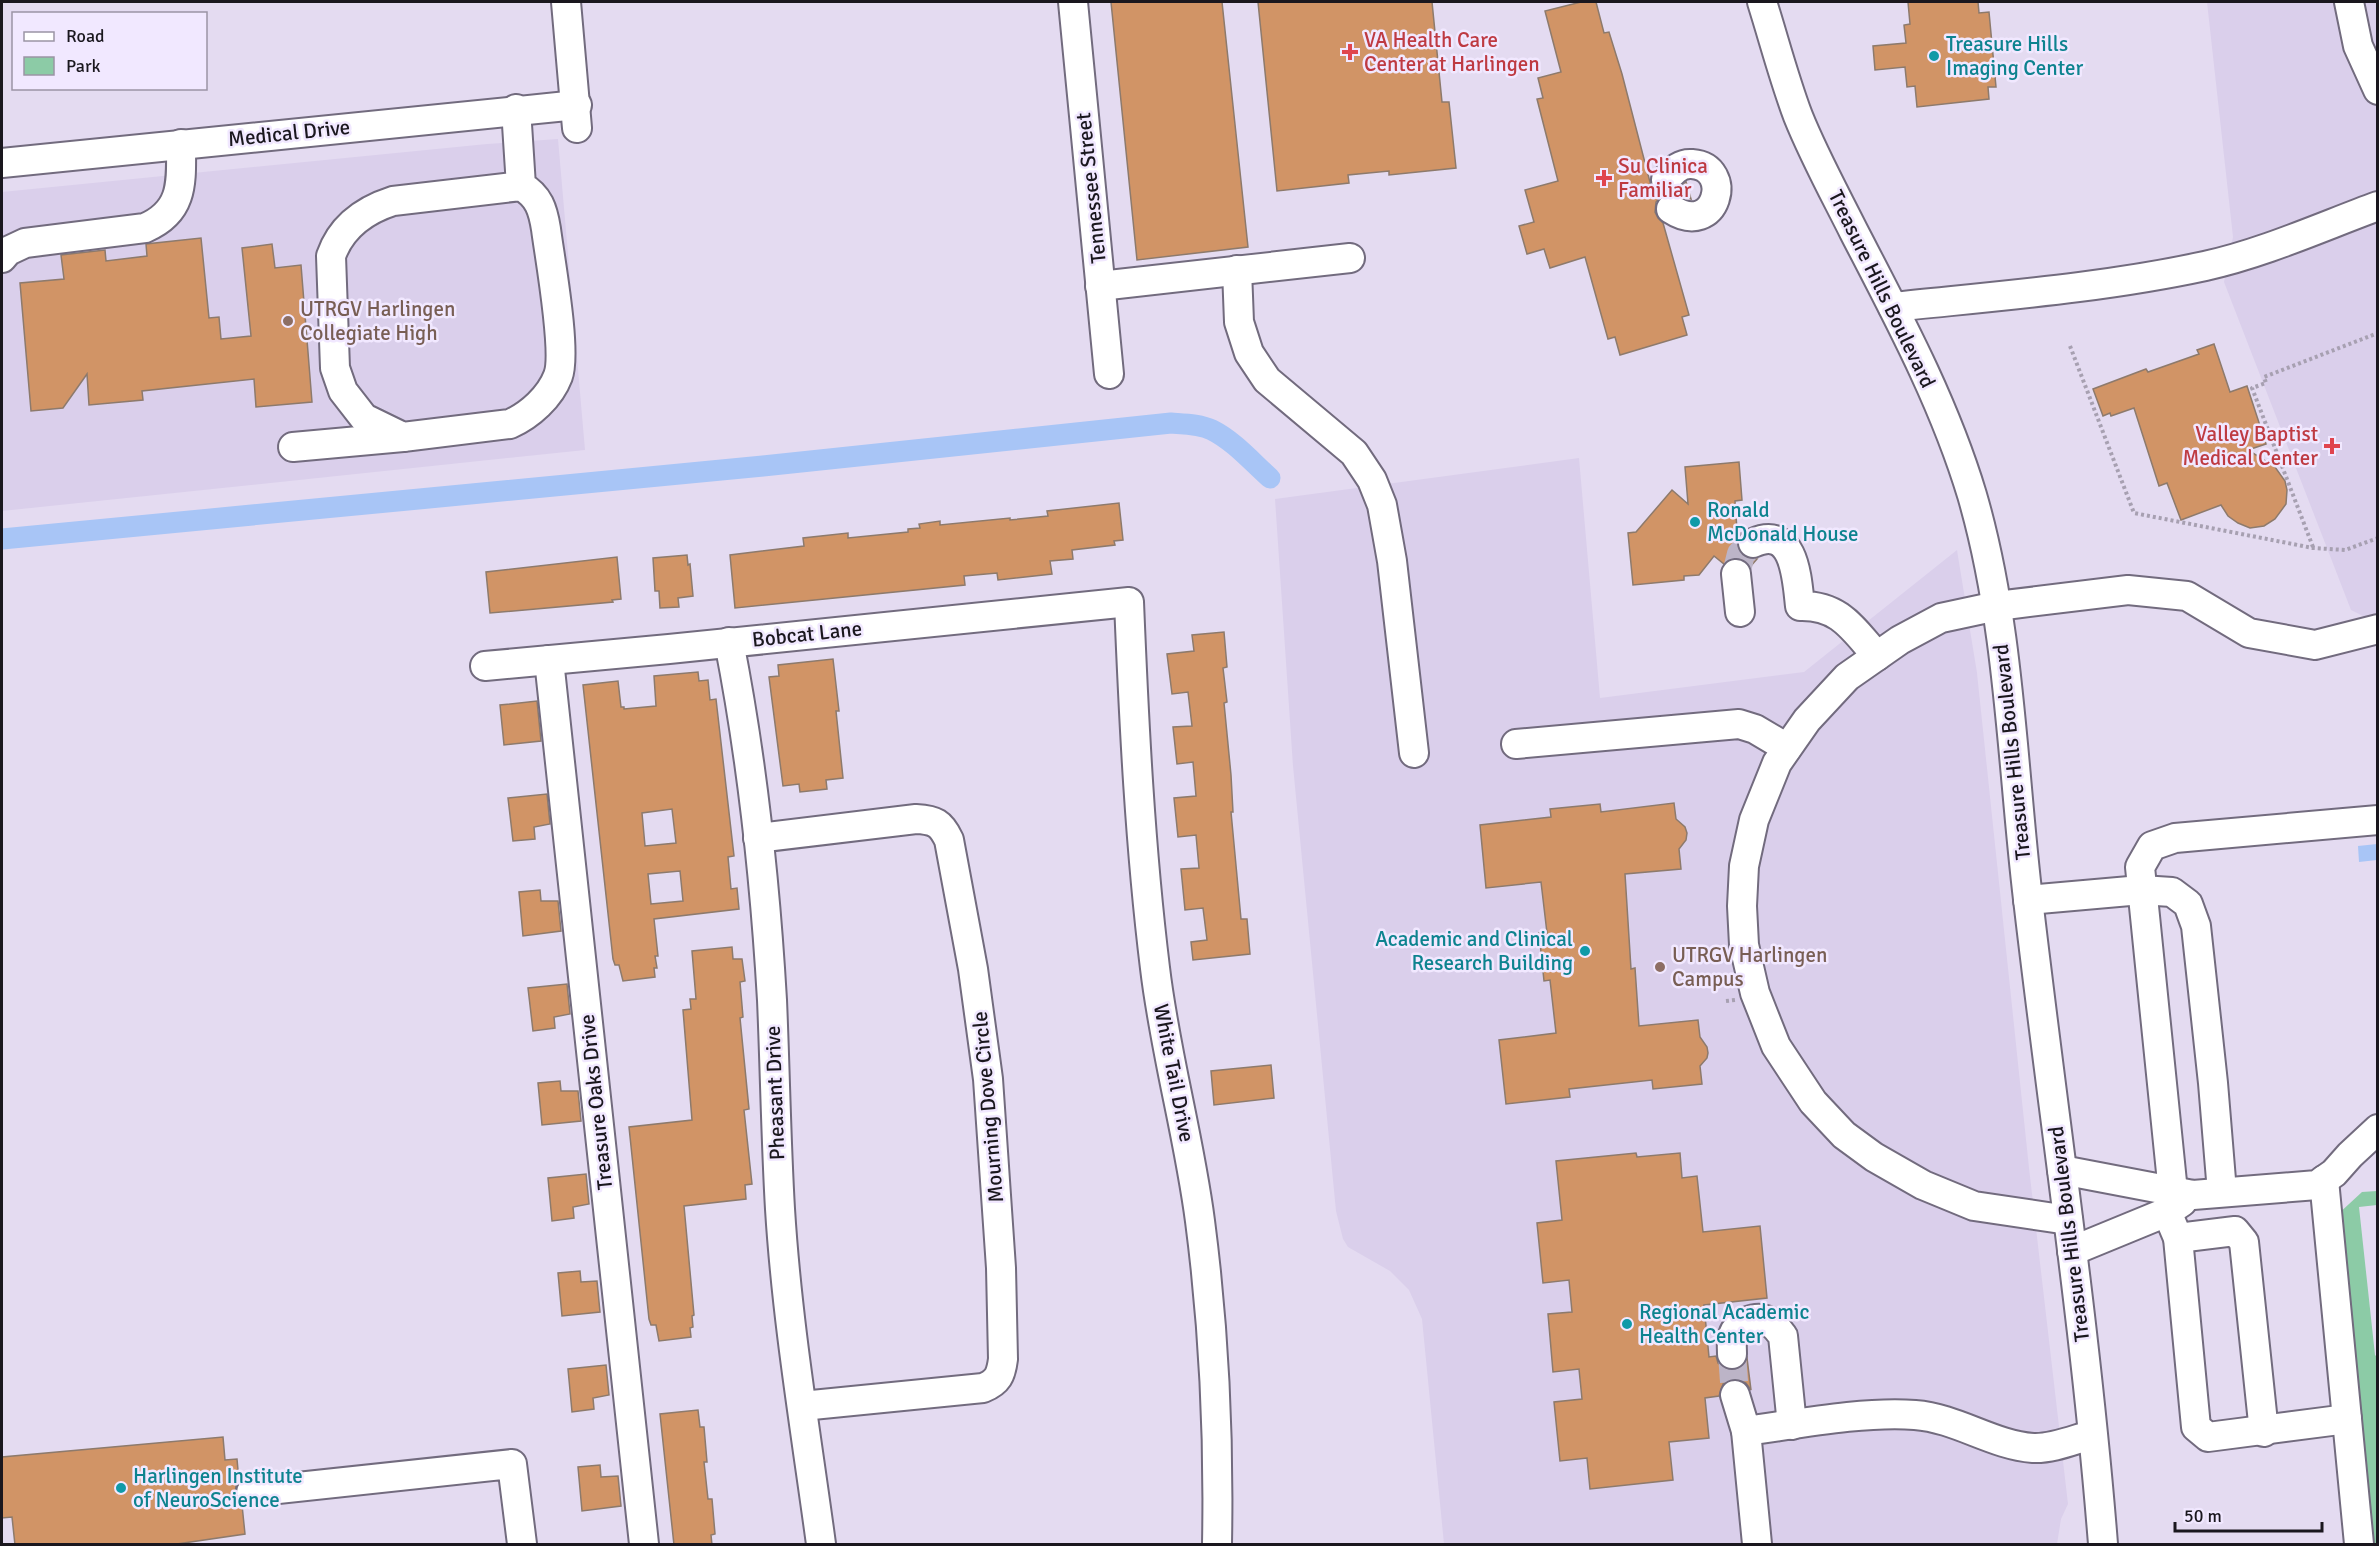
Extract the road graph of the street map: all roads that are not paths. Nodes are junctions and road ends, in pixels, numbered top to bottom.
1 (566, 2) edge
2 (1073, 2) edge
3 (1762, 2) edge
4 (2349, 2) edge
5 (2378, 90) edge
6 (516, 109) junction
7 (181, 144) junction
8 (2, 163) edge
9 (1666, 180) dead end
10 (521, 186) junction
11 (2378, 206) edge
12 (1671, 210) dead end
13 (2, 258) edge
14 (1350, 258) dead end
15 (1237, 270) junction
16 (1100, 286) junction
17 (1893, 307) junction
18 (1109, 374) dead end
19 (403, 437) junction
20 (293, 447) dead end
21 (1753, 543) dead end
22 (1736, 574) tunnel mouth
23 (1129, 602) joint
24 (1997, 606) junction
25 (1740, 612) dead end
26 (2378, 629) edge
27 (729, 642) junction
28 (1877, 656) junction
29 (549, 660) junction
30 (485, 666) dead end
31 (1516, 744) dead end
32 (1787, 748) junction
33 (1414, 753) dead end
34 (2378, 820) edge
35 (758, 838) junction
36 (2141, 890) junction
37 (2028, 900) junction
38 (2378, 1129) edge
39 (2062, 1170) junction
40 (2324, 1180) junction
41 (2222, 1192) junction
42 (2178, 1199) junction
43 (2068, 1220) junction
44 (2178, 1238) junction
45 (2072, 1251) junction
46 (1732, 1354) tunnel mouth
47 (1735, 1395) tunnel mouth
48 (802, 1406) junction
49 (2347, 1419) junction
50 (1792, 1425) junction
51 (1746, 1431) junction
52 (2264, 1432) junction
53 (2091, 1435) junction
54 (250, 1492) dead end
55 (522, 1545) edge
56 (644, 1545) edge
57 (821, 1545) edge
58 (1217, 1545) edge
59 (1757, 1545) edge
60 (2103, 1545) edge
61 (2359, 1545) edge

1 - 6 street, Medical Drive
2 - 16 street, Tennessee Street
3 - 17 street, Treasure Hills Boulevard
4 - 5 street
6 - 7 street, Medical Drive
6 - 10 street
7 - 8 street, Medical Drive
7 - 13 street
9 - 12 street
10 - 19 street
10 - 19 street
11 - 17 street
14 - 15 street
15 - 16 street
15 - 33 street
16 - 18 street, Tennessee Street
17 - 24 street, Treasure Hills Boulevard
19 - 20 street
21 - 28 street
22 - 25 street
23 - 27 street, Bobcat Lane
23 - 58 street, White Tail Drive
24 - 26 street
24 - 28 street
24 - 37 street, Treasure Hills Boulevard
27 - 29 street, Bobcat Lane
27 - 35 street, Pheasant Drive
28 - 32 street
29 - 30 street, Bobcat Lane
29 - 56 street, Treasure Oaks Drive
31 - 32 street
32 - 43 street
34 - 36 street
35 - 48 street, Pheasant Drive
35 - 48 street, Mourning Dove Circle
36 - 37 street
36 - 41 street
36 - 42 street
37 - 39 street, Treasure Hills Boulevard
38 - 40 street
39 - 42 street
39 - 43 street, Treasure Hills Boulevard
40 - 41 street
40 - 49 street
41 - 42 street
42 - 44 street
42 - 45 street
43 - 45 street, Treasure Hills Boulevard
44 - 52 street
44 - 52 street
45 - 53 street, Treasure Hills Boulevard
46 - 50 street
47 - 51 street
48 - 57 street, Pheasant Drive
49 - 52 street
49 - 61 street
50 - 51 street
50 - 53 street
51 - 59 street
53 - 60 street, Treasure Hills Boulevard
54 - 55 street

